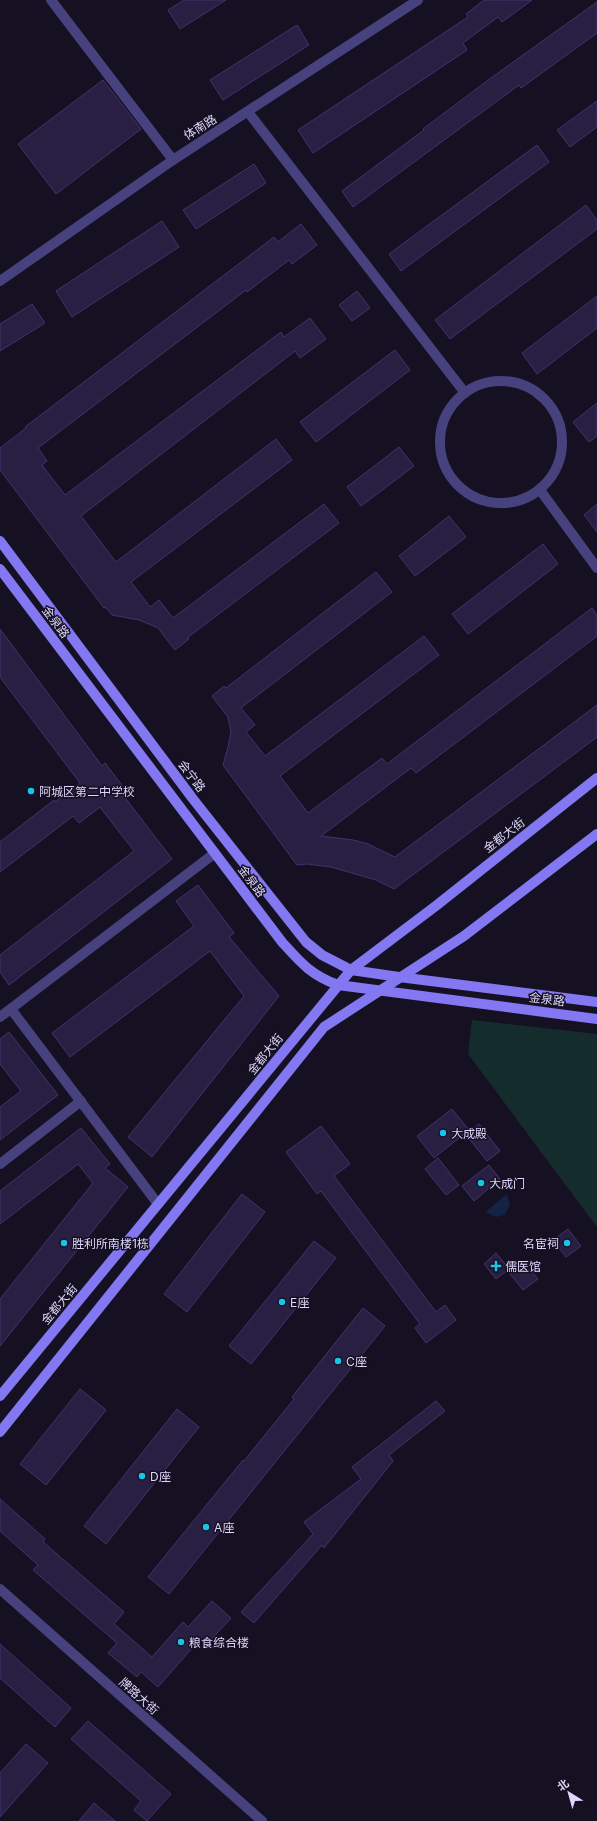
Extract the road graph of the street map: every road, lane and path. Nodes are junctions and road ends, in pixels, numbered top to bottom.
1 (51, 0) edge
2 (418, 0) edge
3 (248, 112) junction
4 (173, 160) junction
5 (0, 281) edge
6 (465, 393) junction
7 (540, 490) junction
8 (0, 541) edge
9 (597, 568) edge
10 (0, 569) edge
11 (597, 778) edge
12 (597, 834) edge
13 (215, 853) junction
14 (351, 970) junction
15 (399, 977) junction
16 (338, 985) junction
17 (379, 991) junction
18 (597, 1002) edge
19 (11, 1009) junction
20 (0, 1017) edge
21 (597, 1018) edge
22 (81, 1101) junction
23 (0, 1164) edge
24 (158, 1204) junction
25 (0, 1396) edge
26 (0, 1432) edge
27 (0, 1590) edge
28 (262, 1821) edge

1 - 4 street
2 - 3 street, 体南路
3 - 4 street, 体南路
3 - 6 street
4 - 5 street, 体南路
6 - 7 street
6 - 7 street
7 - 9 street
8 - 14 main road, 会宁路
10 - 13 main road, 金泉路
11 - 14 main road, 金都大街
12 - 15 main road
13 - 16 main road, 金泉路
13 - 19 street
14 - 15 main road, 会宁路
14 - 16 main road, 金都大街
15 - 17 main road
15 - 18 main road, 金泉路
16 - 17 main road, 金泉路
16 - 24 main road, 金都大街
17 - 21 main road, 金泉路
17 - 26 main road
19 - 20 street
19 - 22 street
22 - 23 street
22 - 24 street
24 - 25 main road, 金都大街
27 - 28 street, 牌路大街

